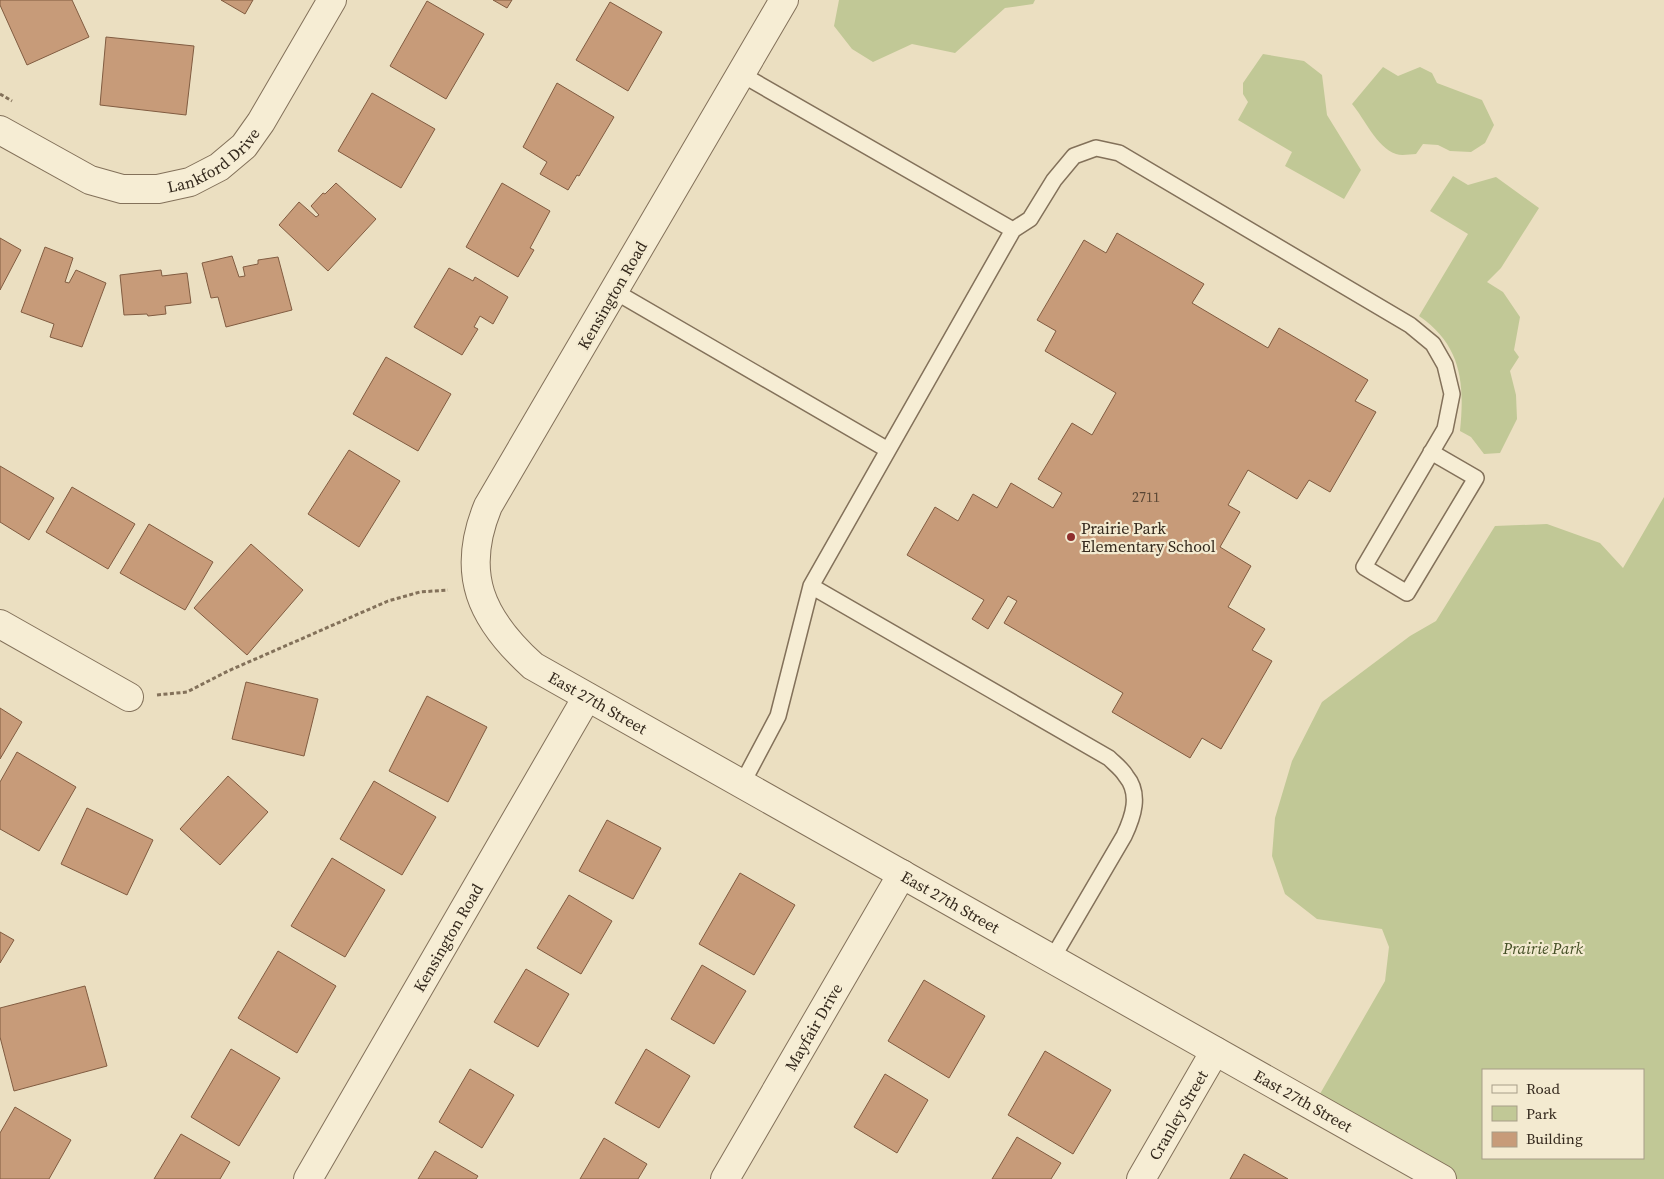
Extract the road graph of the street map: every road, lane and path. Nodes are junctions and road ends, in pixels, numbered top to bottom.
1 (332, 0) edge
2 (784, 0) edge
3 (741, 74) junction
4 (0, 94) edge
5 (14, 103) dead end
6 (0, 130) edge
7 (1013, 230) junction
8 (614, 291) junction
9 (888, 450) junction
10 (1432, 452) junction
11 (811, 586) junction
12 (448, 590) dead end
13 (482, 600) joint
14 (0, 624) edge
15 (587, 696) junction
16 (130, 697) joint
17 (742, 784) junction
18 (902, 874) junction
19 (1052, 959) junction
20 (1215, 1051) junction
21 (308, 1179) edge
22 (725, 1179) edge
23 (1142, 1179) edge
24 (1442, 1179) edge

1 - 6 street, Lankford Drive
2 - 3 street, Kensington Road
3 - 7 lane
3 - 8 street, Kensington Road
4 - 5 path
7 - 9 lane
7 - 10 lane
8 - 9 lane
8 - 13 street, Kensington Road
9 - 11 lane
10 - 10 lane
11 - 17 lane
11 - 19 lane
12 - 16 path
13 - 15 street, East 27th Street
14 - 16 street
15 - 17 street, East 27th Street
15 - 21 street, Kensington Road
17 - 18 street, East 27th Street
18 - 19 street, East 27th Street
18 - 22 street, Mayfair Drive
19 - 20 street, East 27th Street
20 - 23 street, Cranley Street
20 - 24 street, East 27th Street

